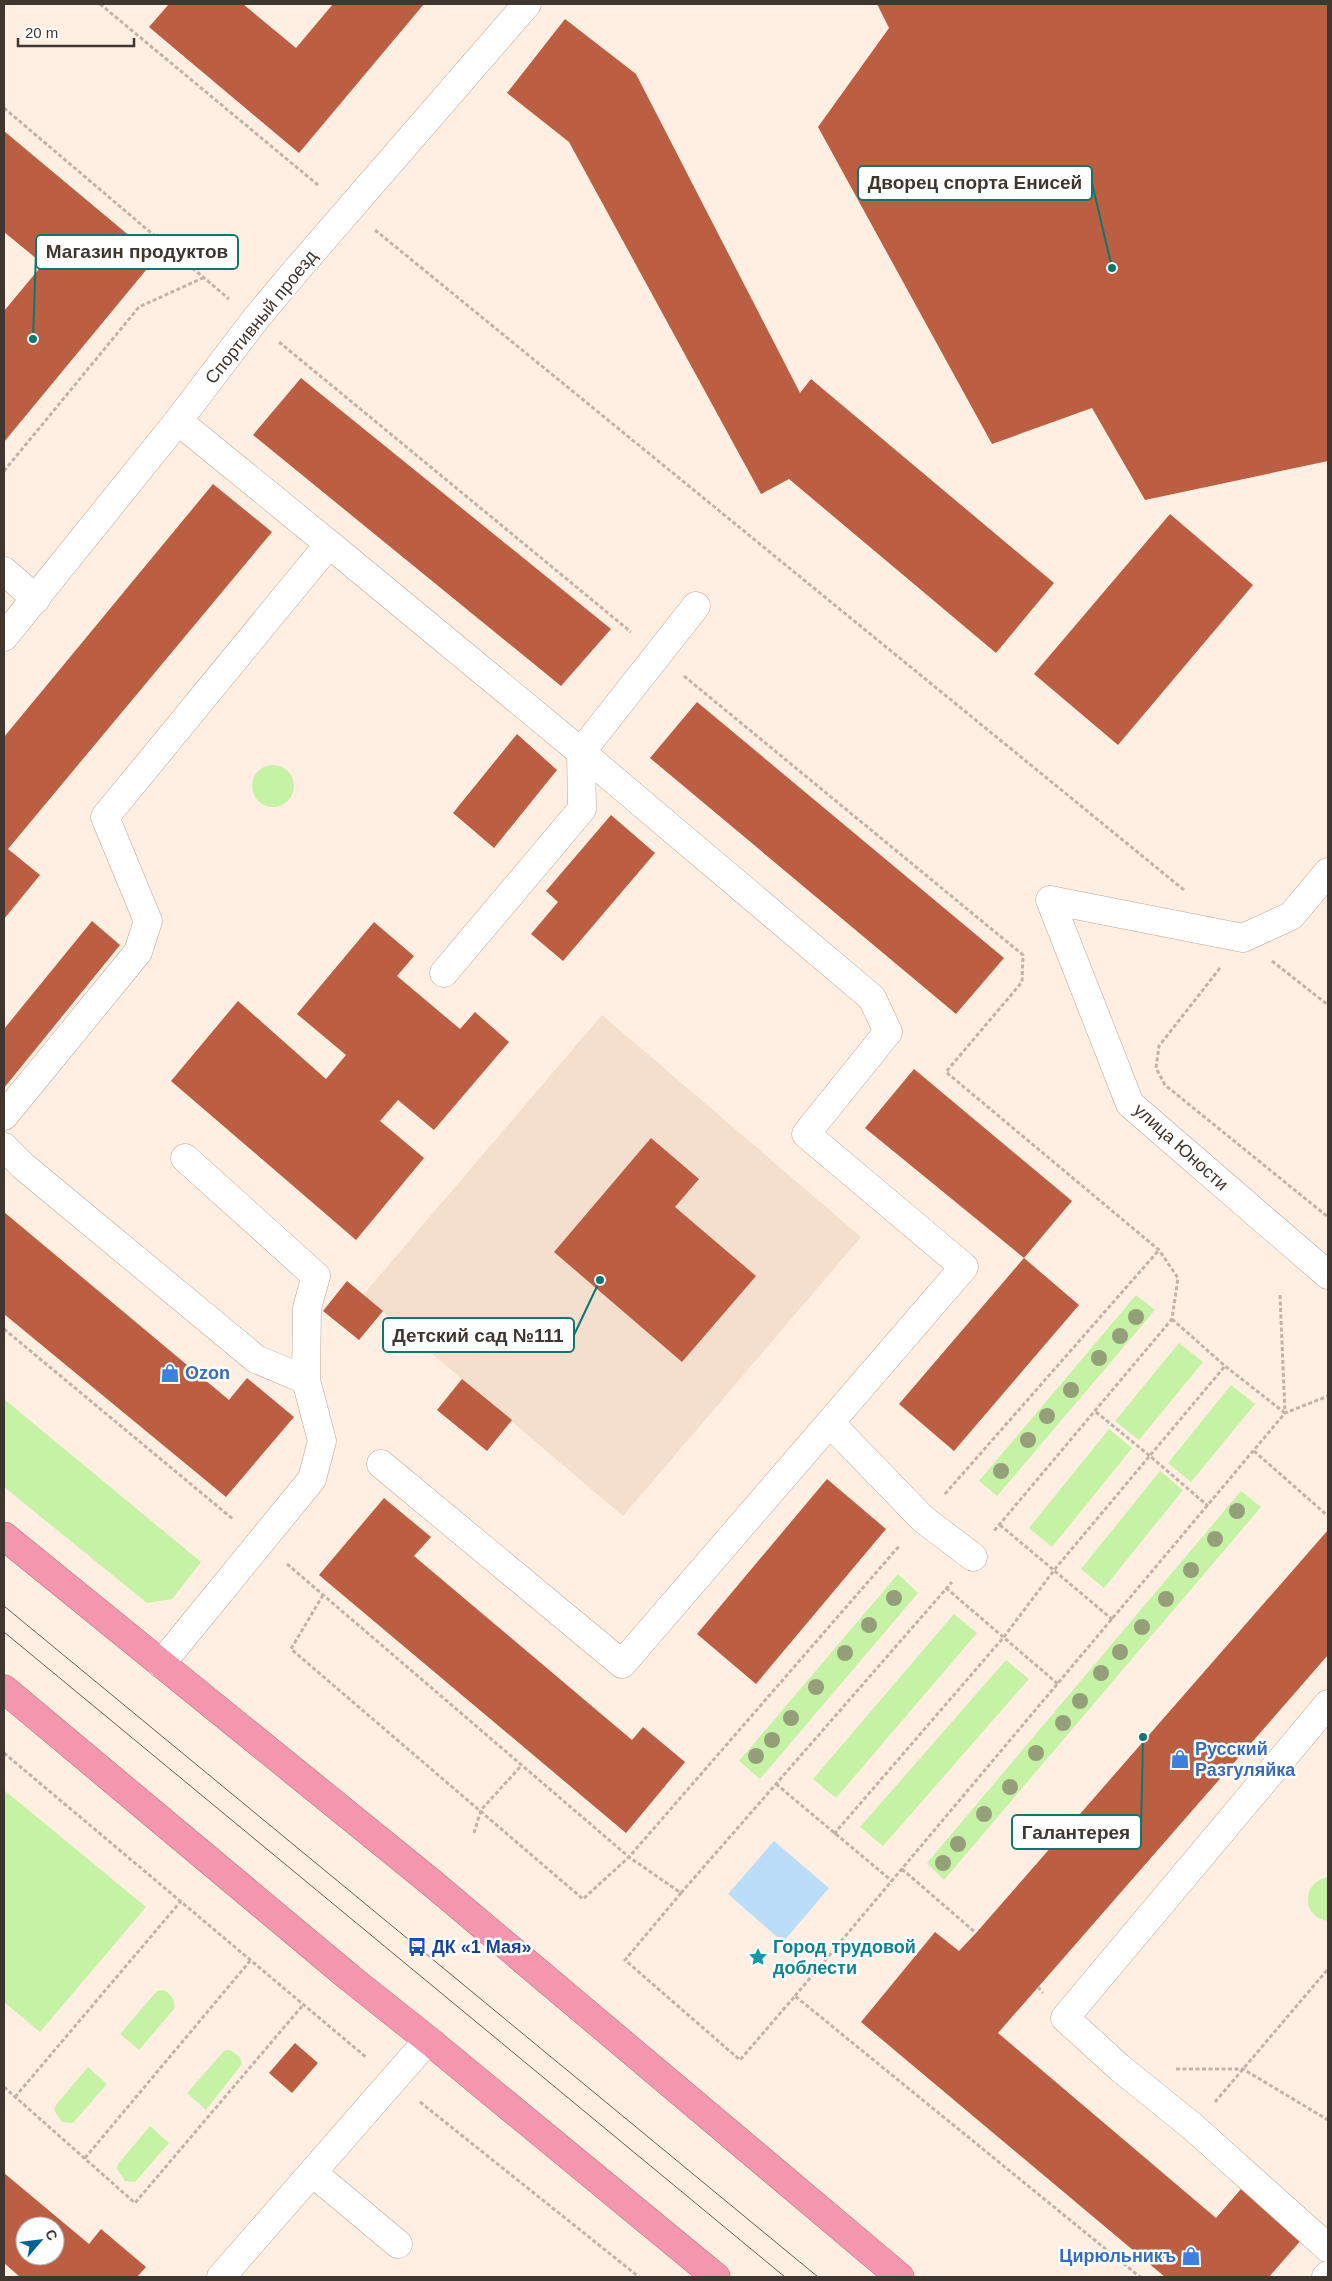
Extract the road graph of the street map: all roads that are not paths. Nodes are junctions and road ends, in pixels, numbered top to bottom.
1 (526, 4) edge
2 (178, 421) junction
3 (329, 544) junction
4 (4, 571) edge
5 (36, 599) junction
6 (696, 606) dead end
7 (4, 637) edge
8 (581, 752) junction
9 (1328, 872) edge
10 (444, 973) dead end
11 (4, 1116) edge
12 (4, 1147) edge
13 (185, 1158) dead end
14 (1328, 1275) edge
15 (306, 1380) junction
16 (831, 1424) junction
17 (381, 1464) dead end
18 (4, 1536) edge
19 (973, 1557) dead end
20 (161, 1664) junction
21 (4, 1689) edge
22 (1328, 1704) edge
23 (428, 2040) junction
24 (313, 2173) junction
25 (398, 2244) dead end
26 (1328, 2248) edge
27 (221, 2277) edge
28 (716, 2277) edge
29 (900, 2277) edge

1 - 2 street, Спортивный проезд
2 - 3 street
2 - 5 street, Спортивный проезд
3 - 8 street
3 - 11 street
4 - 5 street
5 - 7 street, Спортивный проезд
6 - 8 street
8 - 10 street
8 - 16 street
9 - 14 street, улица Юности
12 - 15 street
13 - 15 street
15 - 20 street
16 - 17 street
16 - 19 street
18 - 20 highway
20 - 29 highway
21 - 23 highway
22 - 26 street
23 - 24 street
23 - 28 highway
24 - 25 street
24 - 27 street

